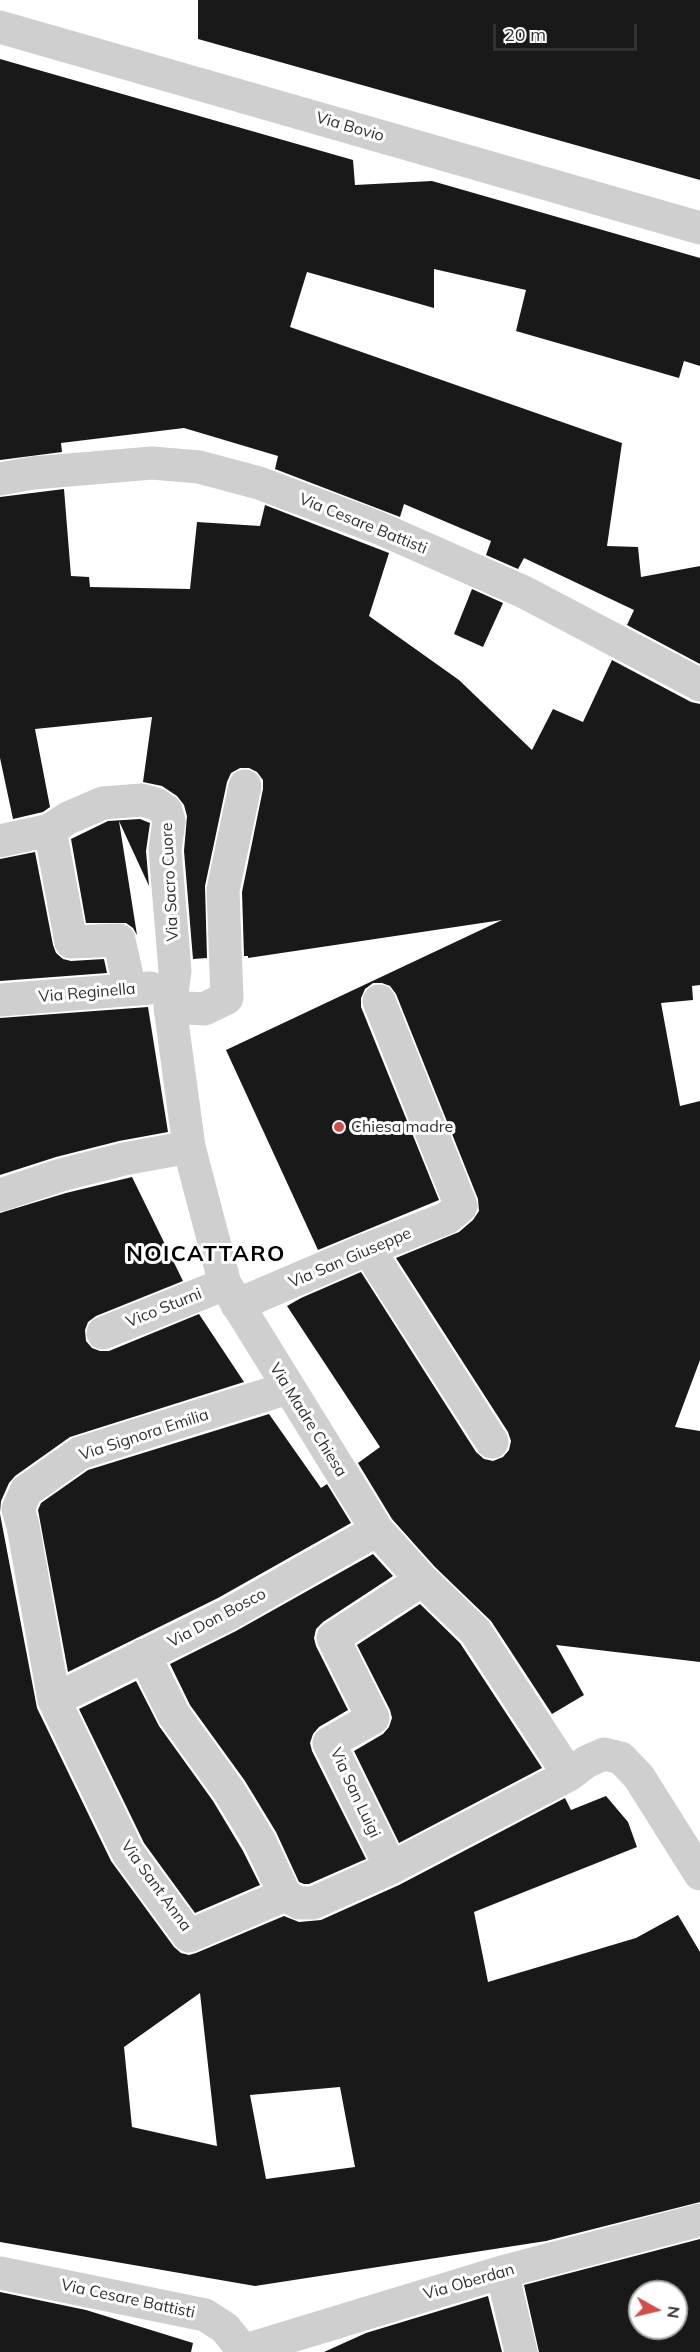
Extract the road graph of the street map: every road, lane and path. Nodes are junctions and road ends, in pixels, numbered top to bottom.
1 (0, 27) edge
2 (700, 228) edge
3 (0, 479) edge
4 (700, 684) edge
5 (245, 786) dead end
6 (50, 830) junction
7 (0, 841) edge
8 (130, 989) junction
9 (172, 996) junction
10 (0, 1000) edge
11 (379, 1001) dead end
12 (189, 1147) junction
13 (0, 1195) edge
14 (368, 1249) junction
15 (231, 1295) junction
16 (103, 1333) dead end
17 (288, 1388) junction
18 (492, 1442) dead end
19 (13, 1521) edge
20 (377, 1530) junction
21 (422, 1580) junction
22 (144, 1655) junction
23 (54, 1700) junction
24 (569, 1775) junction
25 (391, 1868) junction
26 (700, 1874) edge
27 (285, 1895) junction
28 (700, 2220) edge
29 (502, 2272) junction
30 (0, 2273) edge
31 (241, 2351) edge
32 (521, 2352) edge

1 - 2 street, Via Bovio
3 - 4 street, Via Cesare Battisti
5 - 9 street, Via Reginella
6 - 7 street
6 - 8 street
6 - 9 street, Via Sacro Cuore
8 - 9 street, Via Reginella
8 - 10 street, Via Reginella
9 - 12 street, Via Madre Chiesa
11 - 14 street, Via San Giuseppe
12 - 13 street
12 - 15 street, Via Madre Chiesa
14 - 15 street, Via San Giuseppe
14 - 18 street
15 - 16 street, Vico Sturni
15 - 17 street, Via Madre Chiesa
17 - 19 street, Via Signora Emilia
17 - 20 street, Via Madre Chiesa
19 - 23 street, Via Sant Anna
20 - 21 street, Via Madre Chiesa
20 - 22 street, Via Don Bosco
21 - 24 street, Via Madre Chiesa
21 - 25 street, Via San Luigi
22 - 23 street, Via Don Bosco
22 - 27 street
23 - 27 street, Via Sant Anna
24 - 25 street
24 - 26 street
25 - 27 street
28 - 29 street, Via Oberdan
29 - 31 street, Via Oberdan
29 - 32 street
30 - 31 street, Via Cesare Battisti

